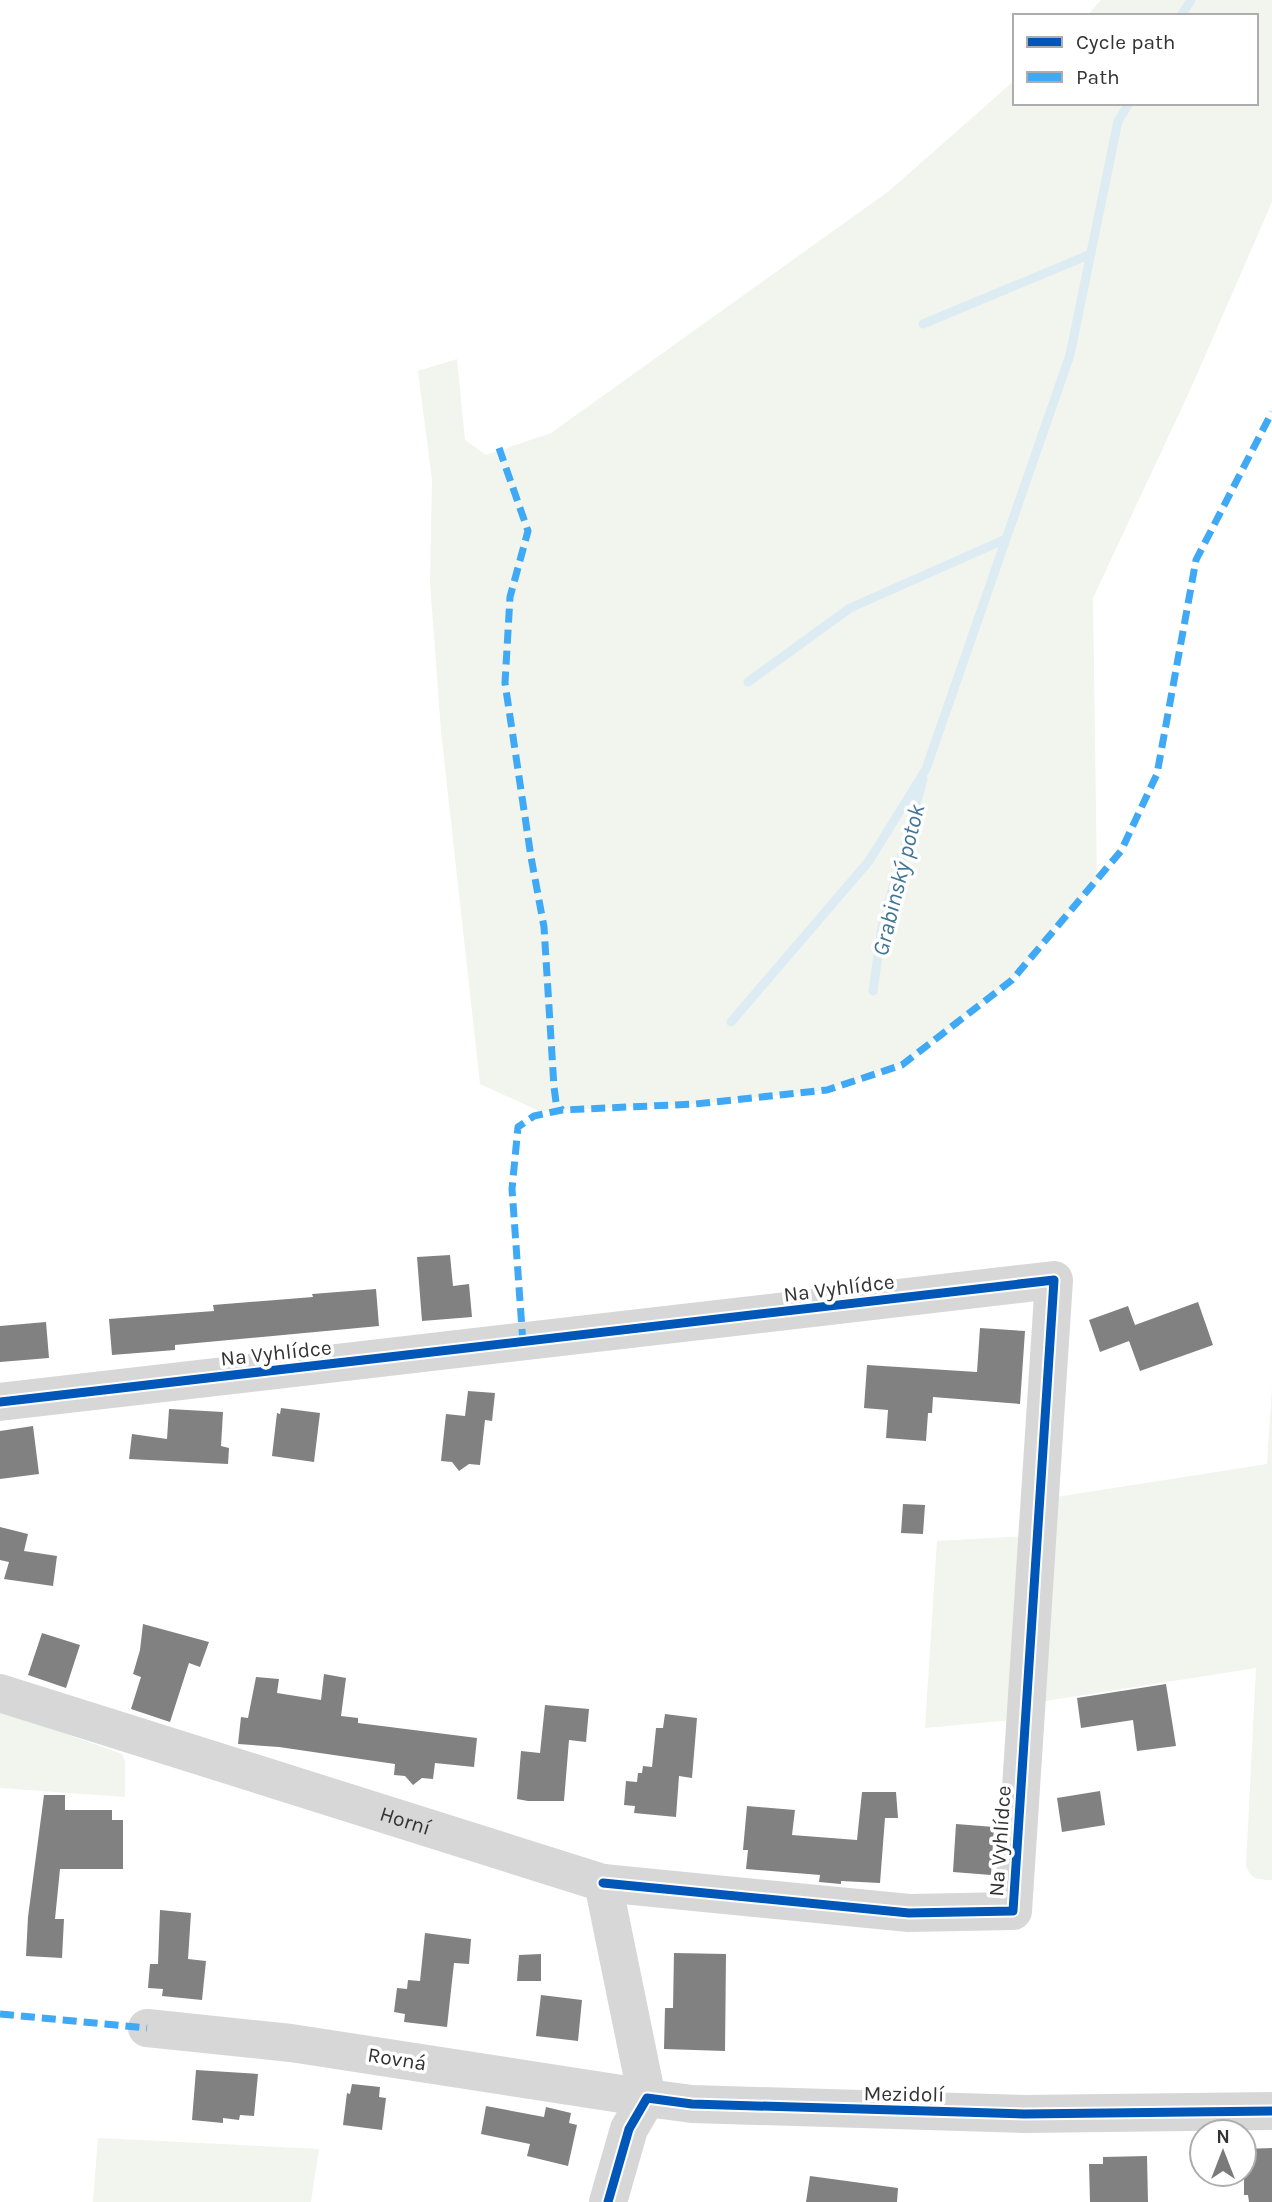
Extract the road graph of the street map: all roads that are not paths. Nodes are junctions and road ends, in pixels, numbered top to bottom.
1 (0, 1402) edge
2 (0, 1693) edge
3 (603, 1883) junction
4 (1013, 1911) joint
5 (147, 2028) dead end
6 (647, 2098) junction
7 (1272, 2111) edge
8 (608, 2202) edge

1 - 4 street, Na Vyhlídce
2 - 3 street, Horní
3 - 4 street, Horní
3 - 6 street
5 - 6 street, Rovná
6 - 7 street, Mezidolí
6 - 8 street

